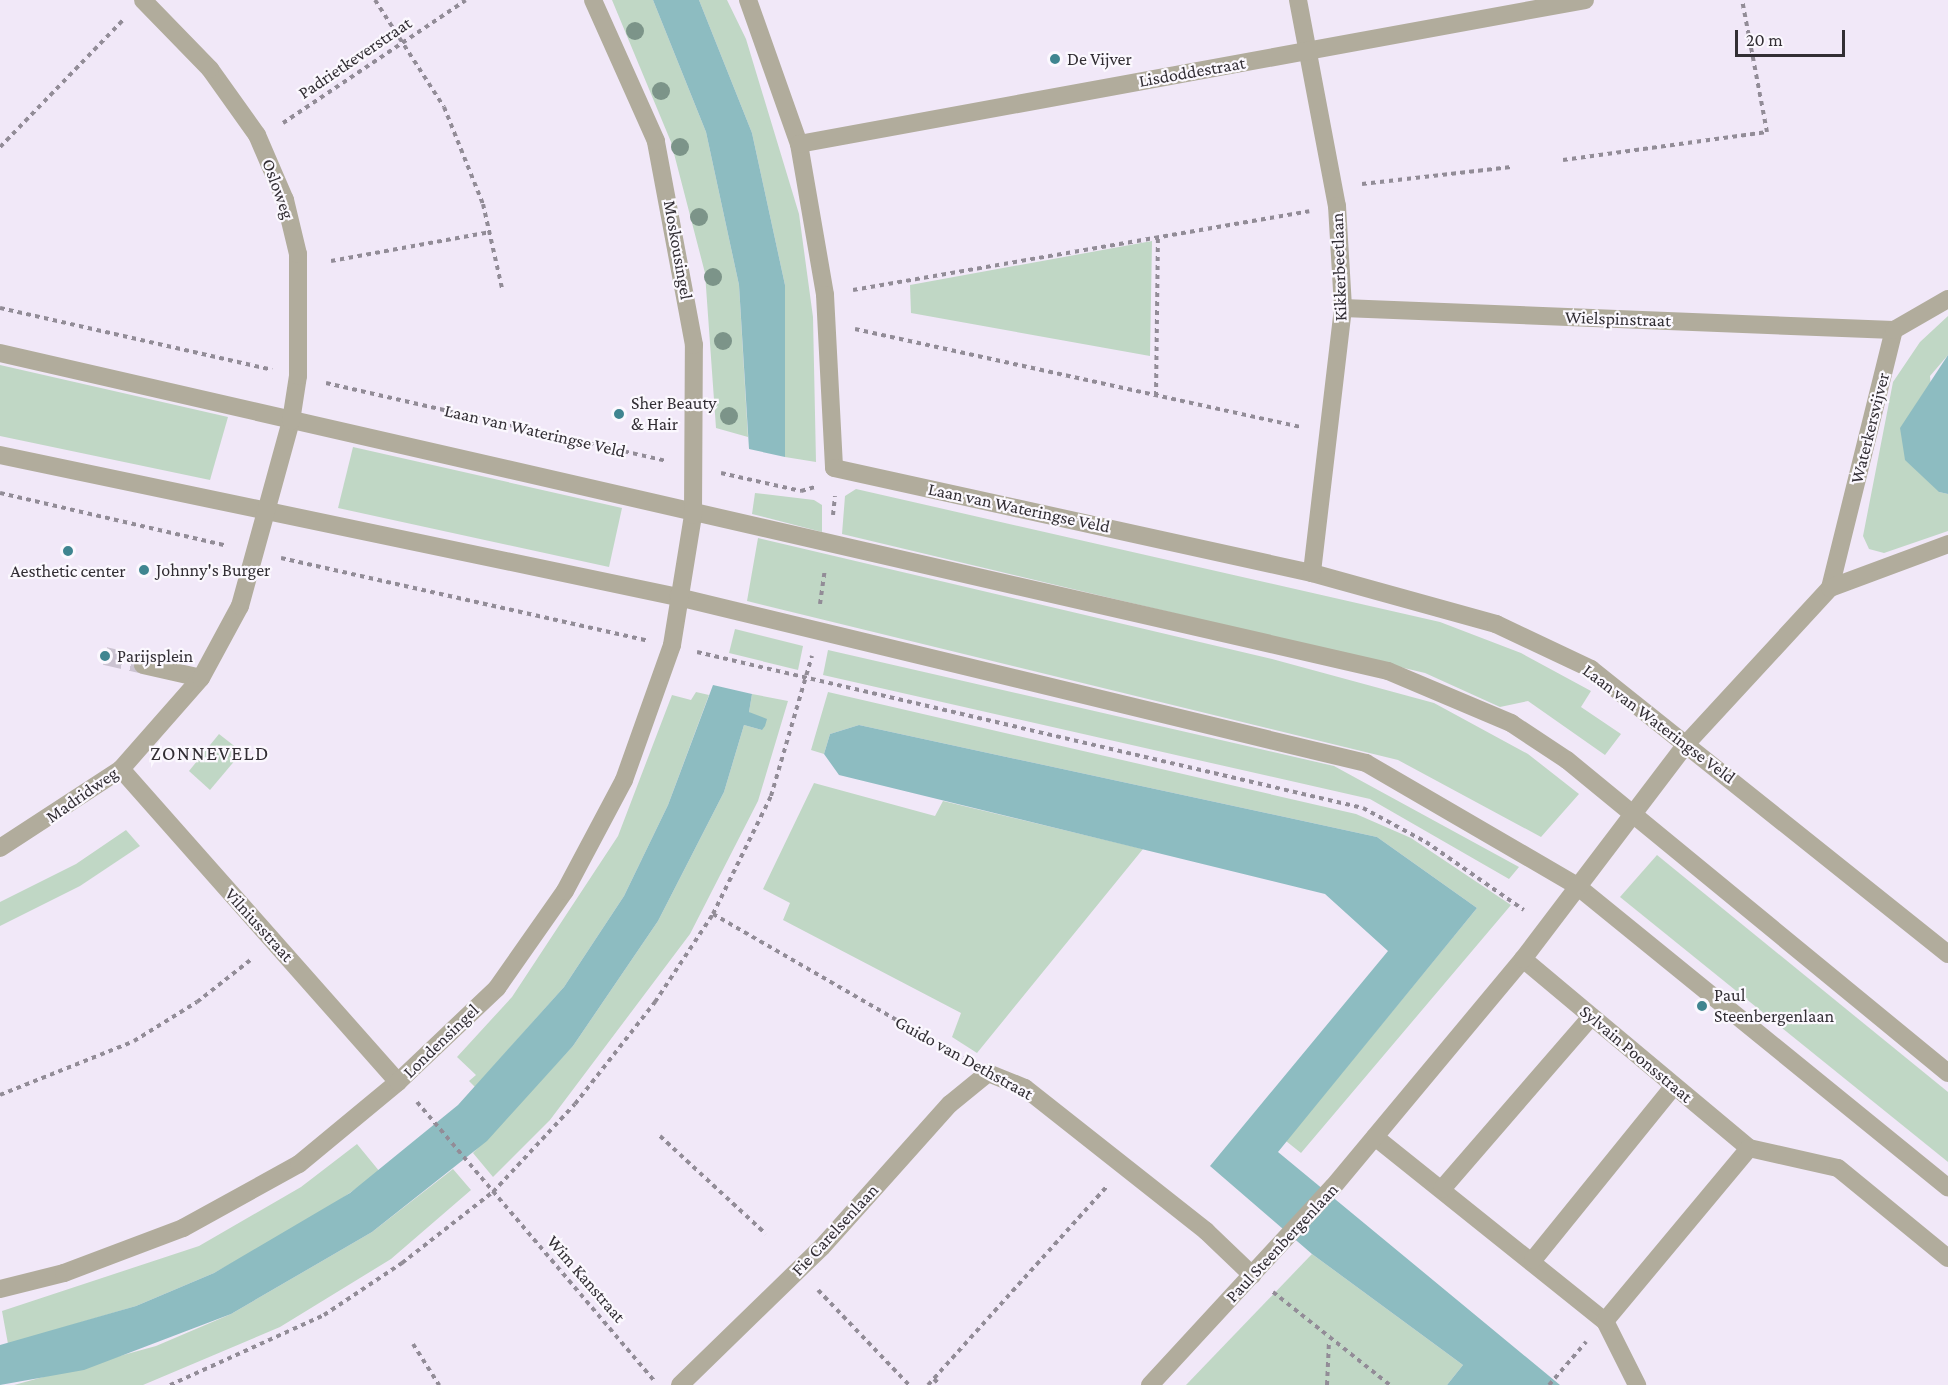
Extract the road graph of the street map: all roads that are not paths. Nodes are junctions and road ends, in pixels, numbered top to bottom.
1 (143, 0) edge
2 (593, 0) edge
3 (748, 0) edge
4 (1298, 0) edge
5 (1585, 0) edge
6 (1311, 50) junction
7 (799, 144) junction
8 (1948, 299) edge
9 (1343, 308) junction
10 (1894, 330) junction
11 (0, 353) edge
12 (291, 421) junction
13 (0, 454) edge
14 (265, 509) junction
15 (693, 515) junction
16 (1948, 544) edge
17 (1312, 573) junction
18 (1830, 588) junction
19 (678, 597) junction
20 (142, 665) tunnel mouth
21 (201, 678) junction
22 (1687, 743) junction
23 (121, 769) junction
24 (1630, 813) junction
25 (0, 848) edge
26 (1577, 886) junction
27 (1948, 954) edge
28 (1523, 959) junction
29 (1592, 1017) junction
30 (988, 1073) joint
31 (1948, 1073) edge
32 (398, 1082) junction
33 (1674, 1086) junction
34 (1375, 1137) junction
35 (1749, 1148) junction
36 (1948, 1187) edge
37 (1442, 1189) junction
38 (1948, 1258) edge
39 (1533, 1260) junction
40 (1252, 1275) junction
41 (0, 1289) edge
42 (1605, 1321) junction
43 (680, 1385) edge
44 (1150, 1385) edge
45 (1637, 1385) edge

1 - 12 street, Osloweg
2 - 15 street, Moskousingel
3 - 7 street
4 - 6 street, Kikkerbeetlaan
5 - 6 street, Lisdoddestraat
6 - 7 street, Lisdoddestraat
6 - 9 street, Kikkerbeetlaan
7 - 17 street, Laan van Wateringse Veld
8 - 10 street
9 - 10 street, Wielspinstraat
9 - 17 street, Kikkerbeetlaan
10 - 18 street, Waterkersvijver
11 - 12 street
12 - 14 street
12 - 15 street
13 - 14 street
14 - 19 street
14 - 21 street, Madridweg
15 - 19 street
15 - 24 street
16 - 18 street, Waterkersvijver
17 - 22 street, Laan van Wateringse Veld
18 - 22 street, Waterkersvijver
19 - 26 street
19 - 32 street, Londensingel
20 - 21 street
21 - 23 street, Madridweg
22 - 24 street, Waterkersvijver
22 - 27 street, Laan van Wateringse Veld
23 - 25 street, Madridweg
23 - 32 street, Vilniusstraat
24 - 26 street, Paul Steenbergenlaan
24 - 31 street
26 - 28 street, Paul Steenbergenlaan
26 - 36 street
28 - 29 street, Sylvain Poonsstraat
28 - 34 street, Paul Steenbergenlaan
29 - 33 street, Sylvain Poonsstraat
29 - 37 street
30 - 40 street, Guido van Dethstraat
30 - 43 street, Fie Carelsenlaan
32 - 41 street, Londensingel
33 - 35 street, Sylvain Poonsstraat
33 - 39 street
34 - 37 street
34 - 40 street, Paul Steenbergenlaan
35 - 38 street, Sylvain Poonsstraat
35 - 42 street
37 - 39 street
39 - 42 street
40 - 44 street, Paul Steenbergenlaan
42 - 45 street

